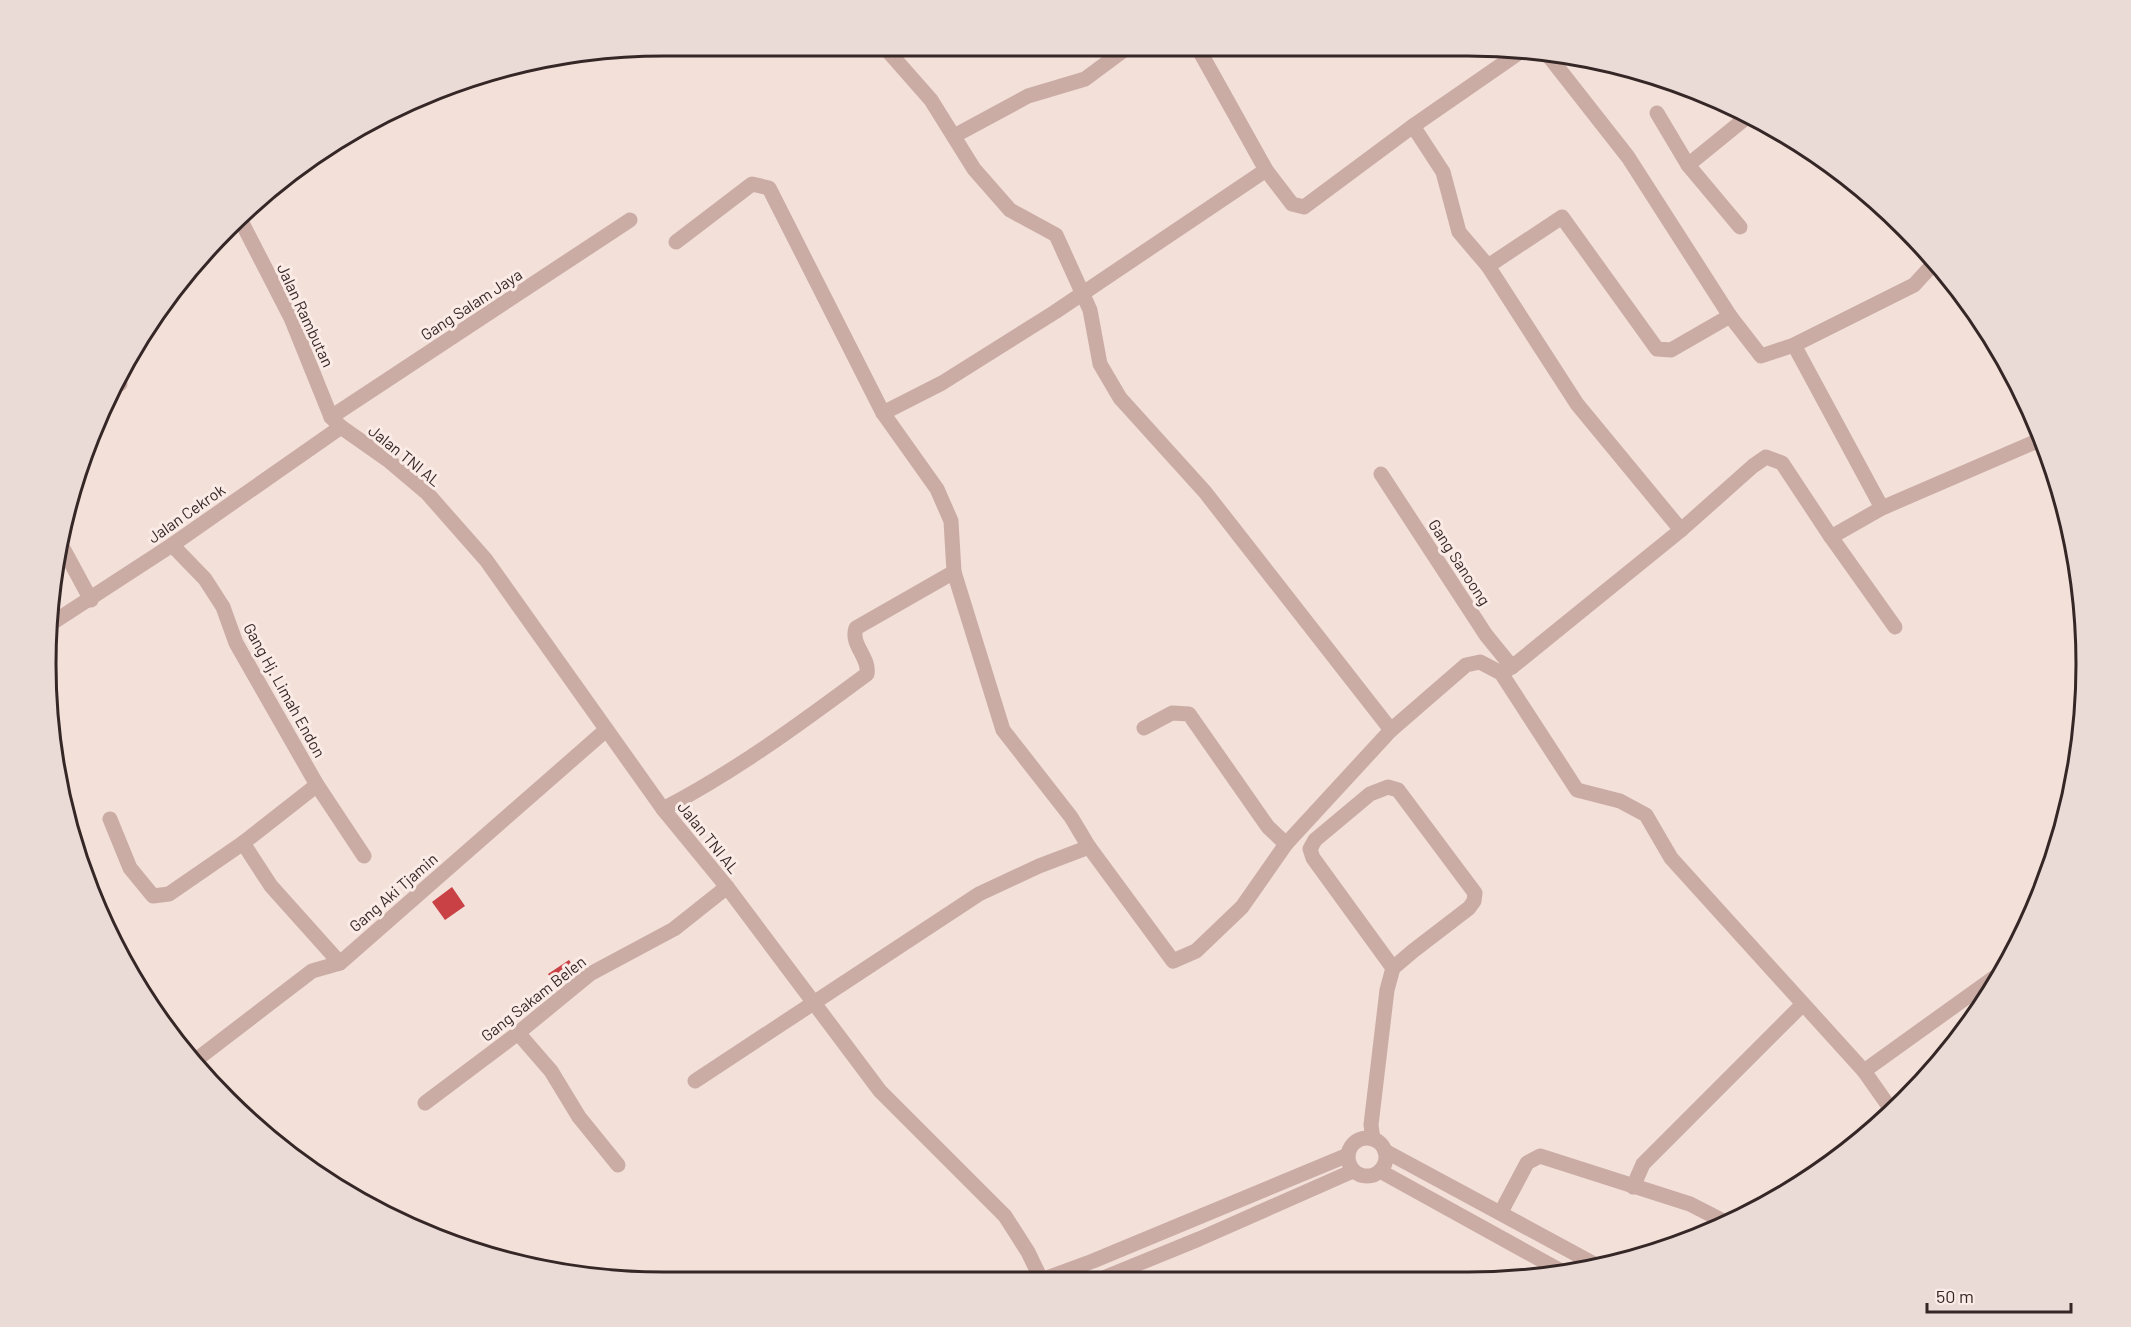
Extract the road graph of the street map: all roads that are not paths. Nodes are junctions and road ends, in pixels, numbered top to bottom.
1 (892, 56) edge
2 (1116, 56) edge
3 (1202, 56) edge
4 (1512, 58) edge
5 (1553, 62) edge
6 (1657, 113) dead end
7 (1742, 121) edge
8 (1413, 126) junction
9 (954, 136) junction
10 (1688, 165) junction
11 (1266, 170) junction
12 (630, 220) dead end
13 (243, 225) edge
14 (1740, 227) dead end
15 (676, 242) dead end
16 (1488, 266) junction
17 (1929, 268) edge
18 (1081, 293) junction
19 (1730, 316) junction
20 (1794, 345) junction
21 (883, 413) junction
22 (336, 422) junction
23 (2033, 443) edge
24 (1381, 474) dead end
25 (1882, 508) junction
26 (1681, 530) junction
27 (1831, 537) junction
28 (172, 545) junction
29 (66, 553) edge
30 (954, 572) junction
31 (91, 600) junction
32 (57, 620) edge
33 (1895, 627) dead end
34 (1507, 670) junction
35 (1144, 728) dead end
36 (606, 730) junction
37 (1391, 730) junction
38 (317, 785) junction
39 (663, 809) junction
40 (110, 819) dead end
41 (243, 843) junction
42 (1286, 843) junction
43 (1089, 846) junction
44 (364, 855) dead end
45 (727, 887) junction
46 (340, 963) junction
47 (1393, 968) junction
48 (1983, 986) edge
49 (813, 1003) junction
50 (1803, 1004) junction
51 (518, 1033) junction
52 (200, 1057) edge
53 (1864, 1071) junction
54 (695, 1081) dead end
55 (425, 1103) dead end
56 (1887, 1103) edge
57 (1370, 1134) junction
58 (1385, 1151) junction
59 (1348, 1155) junction
60 (618, 1165) dead end
61 (1353, 1171) junction
62 (1380, 1171) junction
63 (1633, 1187) junction
64 (1501, 1212) junction
65 (1717, 1218) edge
66 (1192, 1219) junction
67 (1199, 1239) junction
68 (1587, 1260) edge
69 (1551, 1265) edge
70 (1038, 1272) edge
71 (1062, 1272) edge
72 (1118, 1272) edge

1 - 9 street
2 - 9 street
3 - 11 street
4 - 8 street
5 - 19 street
6 - 10 street
7 - 10 street
8 - 11 street
8 - 16 street
9 - 18 street
10 - 14 street
11 - 18 street
12 - 22 street, Gang Salam Jaya
13 - 22 street, Jalan Rambutan
15 - 21 street
16 - 19 street
16 - 26 street
17 - 20 street
18 - 21 street
18 - 37 street
19 - 20 street
20 - 25 street
21 - 30 street
22 - 28 street, Jalan Cekrok
22 - 36 street, Jalan TNI AL
23 - 25 street
24 - 34 street, Gang Sanoong
25 - 27 street
26 - 27 street
26 - 34 street
27 - 33 street
28 - 31 street, Jalan Cekrok
28 - 38 street, Gang Hj. Limah Endon
29 - 31 street
30 - 39 street
30 - 43 street
31 - 32 street, Jalan Cekrok
34 - 37 street
34 - 50 street, Gang Sanoong
35 - 42 street
36 - 39 street, Jalan TNI AL
36 - 46 street, Gang Aki Tjamin
37 - 42 street
38 - 41 street
38 - 44 street, Gang Hj. Limah Endon
39 - 45 street, Jalan TNI AL
40 - 41 street
41 - 46 street
42 - 43 street
43 - 49 street
45 - 49 street, Jalan TNI AL
45 - 51 street, Gang Sakam Belen
46 - 52 street, Gang Aki Tjamin
47 - 47 street
47 - 57 street
48 - 53 street
49 - 54 street
49 - 70 street, Jalan TNI AL
50 - 53 street, Gang Sanoong
50 - 63 street
51 - 55 street, Gang Sakam Belen
51 - 60 street
53 - 56 street, Gang Sanoong
57 - 58 street
57 - 59 street
58 - 62 street
58 - 64 street
59 - 61 street
59 - 66 street
61 - 62 street
61 - 67 street
62 - 69 street
63 - 64 street
63 - 65 street
64 - 68 street
66 - 67 street
66 - 71 street
67 - 72 street

